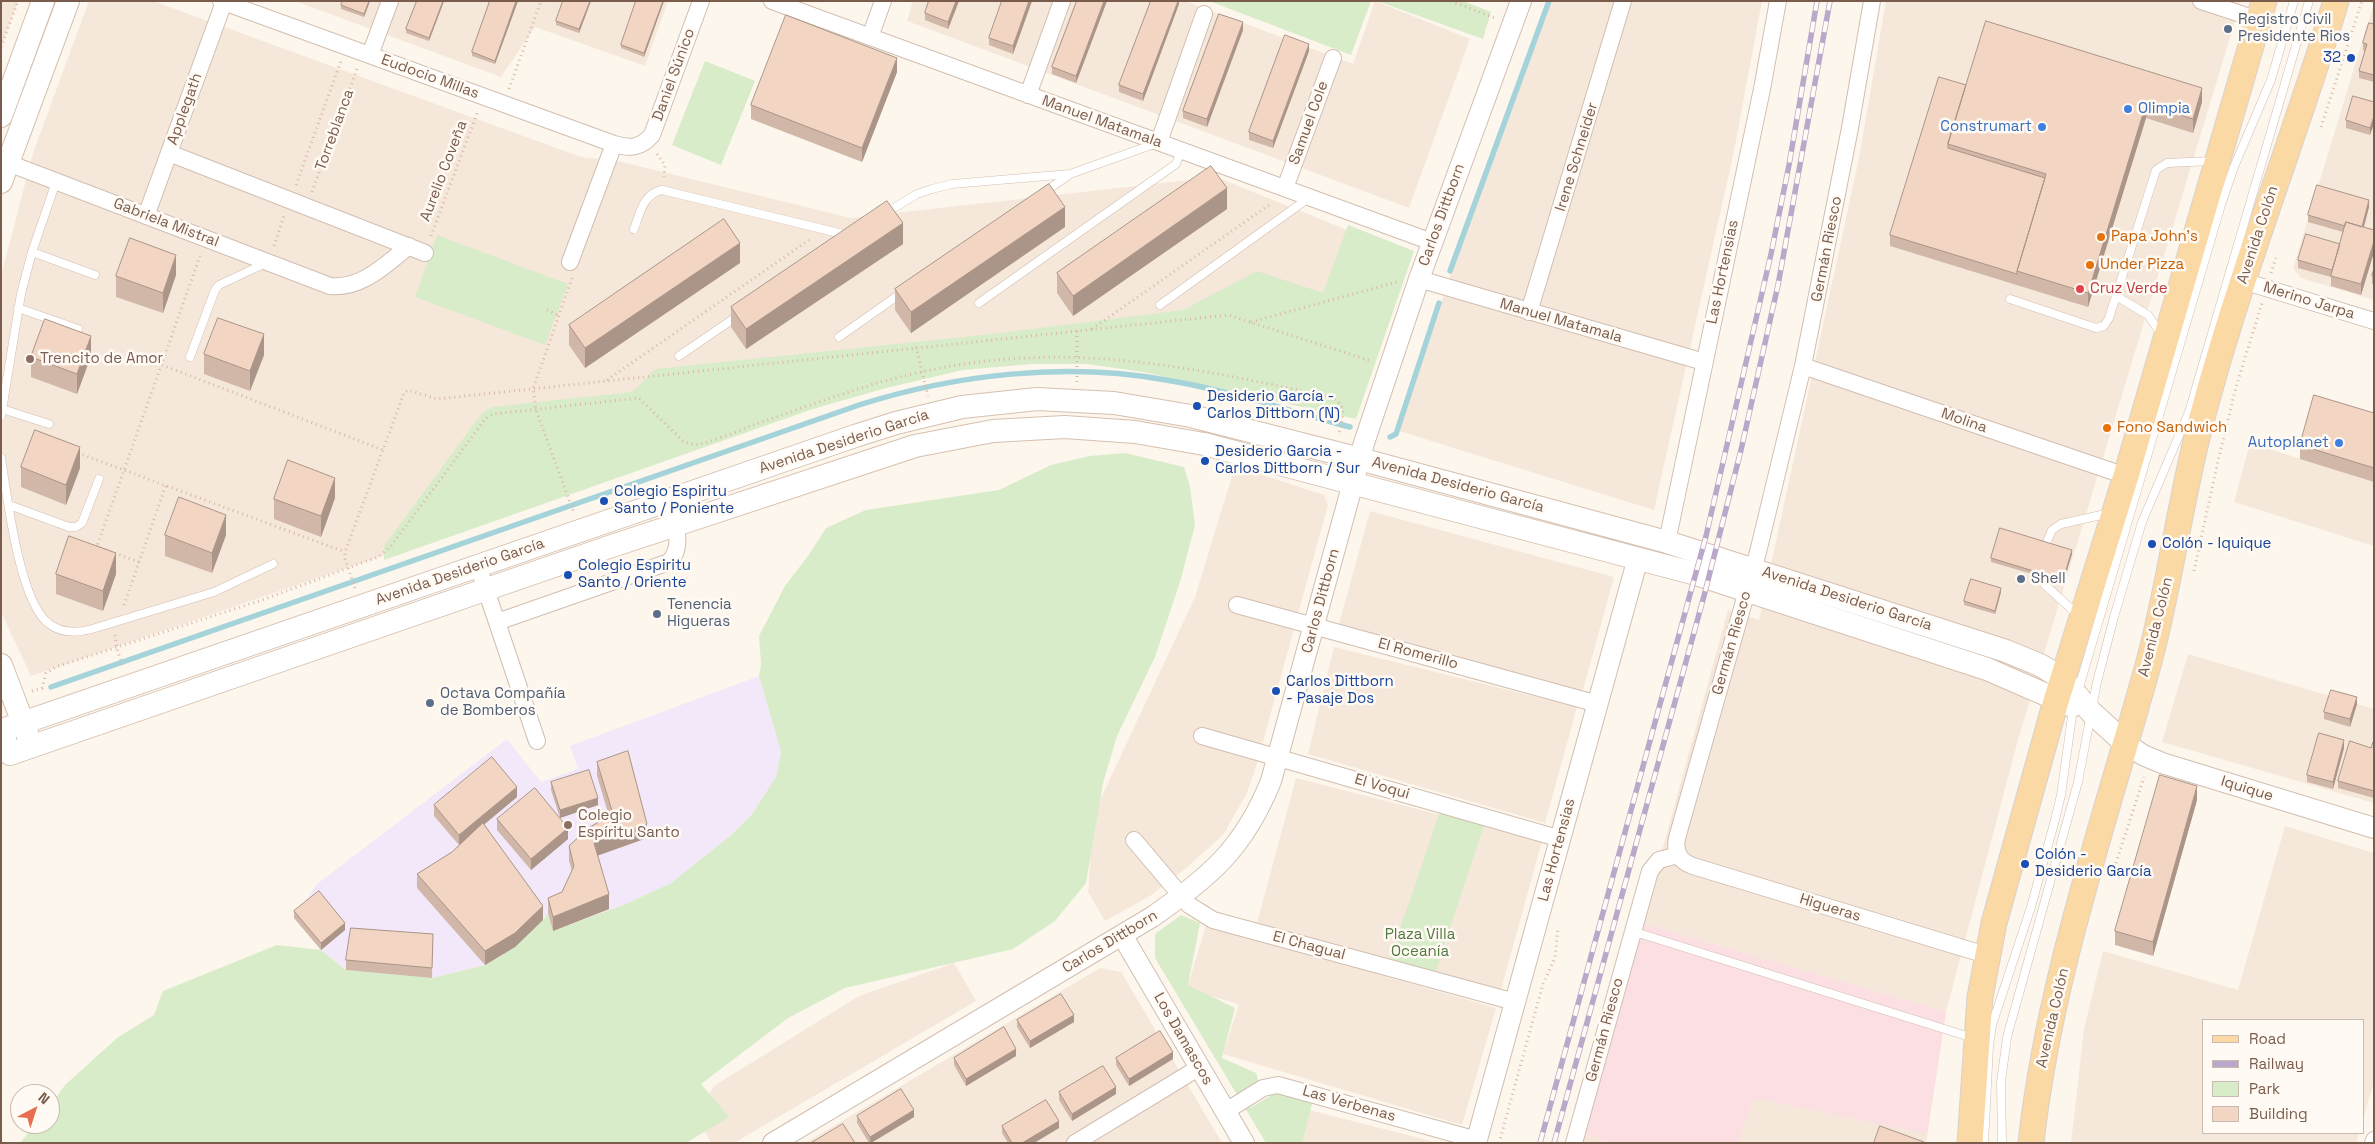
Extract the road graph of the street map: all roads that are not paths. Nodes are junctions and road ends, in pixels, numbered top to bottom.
1 (43, 1) edge
2 (68, 1) edge
3 (390, 1) edge
4 (701, 1) edge
5 (772, 1) edge
6 (883, 1) edge
7 (1062, 1) edge
8 (1520, 1) edge
9 (1623, 1) edge
10 (1778, 1) edge
11 (1872, 1) edge
12 (2201, 1) edge
13 (2294, 1) edge
14 (2309, 1) edge
15 (2336, 1) edge
16 (223, 2) edge
17 (243, 5) edge
18 (2261, 11) edge
19 (1204, 14) dead end
20 (870, 37) junction
21 (366, 54) junction
22 (1333, 58) dead end
23 (1028, 95) junction
24 (1, 116) edge
25 (1159, 142) junction
26 (644, 143) joint
27 (614, 144) junction
28 (1181, 150) junction
29 (170, 153) junction
30 (2218, 160) junction
31 (3, 170) edge
32 (1070, 174) junction
33 (56, 182) junction
34 (1285, 188) junction
35 (1038, 196) edge
36 (1310, 197) junction
37 (882, 215) edge
38 (146, 216) junction
39 (634, 229) dead end
40 (859, 232) edge
41 (852, 237) junction
42 (844, 242) edge
43 (1432, 242) junction
44 (410, 246) junction
45 (32, 252) junction
46 (425, 253) road end
47 (268, 262) junction
48 (570, 262) road end
49 (95, 274) dead end
50 (1419, 279) junction
51 (2255, 285) junction
52 (911, 286) edge
53 (2116, 296) junction
54 (2010, 299) dead end
55 (979, 303) dead end
56 (1160, 305) dead end
57 (749, 307) edge
58 (18, 308) junction
59 (1529, 312) junction
60 (2374, 321) edge
61 (78, 329) edge
62 (839, 337) dead end
63 (2164, 344) junction
64 (678, 356) dead end
65 (190, 357) dead end
66 (1704, 362) junction
67 (1803, 366) junction
68 (1114, 403) junction
69 (2, 412) edge
70 (49, 424) dead end
71 (1111, 429) junction
72 (1, 458) edge
73 (1360, 458) junction
74 (2126, 476) junction
75 (737, 477) junction
76 (99, 479) dead end
77 (1353, 482) junction
78 (667, 501) junction
79 (745, 501) junction
80 (8, 505) junction
81 (2115, 512) junction
82 (675, 525) junction
83 (1667, 542) junction
84 (2045, 546) edge
85 (1638, 558) junction
86 (273, 564) dead end
87 (478, 566) junction
88 (2039, 576) edge
89 (1750, 579) junction
90 (486, 589) junction
91 (374, 602) junction
92 (1237, 605) dead end
93 (1910, 619) junction
94 (2082, 619) junction
95 (497, 622) junction
96 (382, 625) junction
97 (1314, 626) junction
98 (1903, 641) junction
99 (1, 665) edge
100 (2072, 699) junction
101 (1598, 704) junction
102 (23, 723) junction
103 (1, 730) edge
104 (1202, 736) dead end
105 (536, 741) dead end
106 (2124, 743) junction
107 (32, 746) junction
108 (6, 755) edge
109 (1278, 758) junction
110 (2374, 828) edge
111 (1561, 839) junction
112 (1134, 840) dead end
113 (1678, 855) junction
114 (1182, 897) junction
115 (1632, 931) junction
116 (1122, 935) junction
117 (1986, 955) junction
118 (1515, 1002) junction
119 (1976, 1039) junction
120 (1200, 1067) junction
121 (1226, 1111) junction
122 (1477, 1141) edge
123 (773, 1143) edge
124 (1075, 1143) edge
125 (1244, 1143) edge
126 (1574, 1143) edge
127 (1970, 1143) edge
128 (1984, 1143) edge
129 (2002, 1143) edge
130 (2031, 1143) edge

1 - 24 main road
2 - 31 main road
3 - 21 street
4 - 26 street, Daniel Súnico
5 - 20 street, Manuel Matamala
6 - 20 street
7 - 23 street
8 - 43 street, Carlos Dittborn
9 - 59 street, Irene Schneider
10 - 66 street, Las Hortensias
11 - 67 street, Germán Riesco
12 - 18 street
13 - 100 lane
14 - 100 lane
15 - 51 main road, Avenida Colón
16 - 17 street, Eudocio Millas
16 - 29 street, Applegath
17 - 21 street, Eudocio Millas
18 - 30 main road
19 - 25 street
20 - 23 street, Manuel Matamala
21 - 27 street, Eudocio Millas
22 - 34 street, Samuel Cole
23 - 25 street, Manuel Matamala
25 - 28 street, Manuel Matamala
25 - 32 lane
26 - 27 street, Eudocio Millas
27 - 48 street
28 - 34 street, Manuel Matamala
28 - 55 lane
29 - 38 street, Applegath
29 - 44 street
30 - 53 lane
30 - 63 main road
31 - 33 street, Gabriela Mistral
32 - 35 lane
32 - 37 lane
33 - 38 street, Gabriela Mistral
33 - 45 lane
34 - 36 street, Manuel Matamala
36 - 43 street, Manuel Matamala
36 - 56 lane
38 - 47 street, Gabriela Mistral
39 - 41 lane
40 - 41 lane
41 - 42 lane
43 - 50 street, Carlos Dittborn
44 - 46 street
44 - 47 street, Gabriela Mistral
45 - 49 lane
45 - 58 lane
47 - 65 lane
50 - 59 street, Manuel Matamala
50 - 73 street, Carlos Dittborn
51 - 60 street, Merino Jarpa
51 - 106 main road, Avenida Colón
52 - 62 lane
53 - 54 lane
53 - 63 lane
57 - 64 lane
58 - 61 lane
58 - 69 lane
59 - 66 street, Manuel Matamala
63 - 74 main road
66 - 83 street, Las Hortensias
67 - 74 street, Molina
67 - 89 street, Germán Riesco
68 - 71 main road
68 - 73 main road, Avenida Desiderio García
68 - 75 main road, Avenida Desiderio García
69 - 70 lane
71 - 77 main road, Avenida Desiderio García
71 - 79 main road, Avenida Desiderio García
72 - 80 lane
73 - 77 street, Carlos Dittborn
73 - 83 main road, Avenida Desiderio García
74 - 81 main road
75 - 78 main road, Avenida Desiderio García
75 - 79 main road
76 - 80 lane
77 - 85 main road, Avenida Desiderio García
77 - 97 street, Carlos Dittborn
78 - 82 street
78 - 87 main road, Avenida Desiderio García
79 - 82 main road, Avenida Desiderio García
80 - 86 lane
81 - 84 lane
81 - 94 main road
82 - 90 main road, Avenida Desiderio García
82 - 95 street
83 - 89 main road, Avenida Desiderio García
85 - 89 main road, Avenida Desiderio García
85 - 101 street, Las Hortensias
87 - 90 street
87 - 91 main road, Avenida Desiderio García
88 - 94 lane
89 - 93 main road, Avenida Desiderio García
89 - 98 main road, Avenida Desiderio García
89 - 113 street, Germán Riesco
90 - 95 street
90 - 96 main road, Avenida Desiderio García
91 - 96 main road
91 - 102 main road, Avenida Desiderio García
92 - 97 street, El Romerillo
93 - 98 main road
93 - 100 main road, Avenida Desiderio García
94 - 100 main road
95 - 105 street
96 - 107 main road, Avenida Desiderio García
97 - 101 street, El Romerillo
97 - 109 street, Carlos Dittborn
98 - 100 main road, Avenida Desiderio García
99 - 102 main road
100 - 106 main road, Avenida Desiderio García
100 - 117 main road
100 - 128 lane
100 - 129 lane
101 - 111 street, Las Hortensias
102 - 103 main road, Avenida Desiderio García
102 - 107 main road
103 - 108 main road
104 - 109 street, El Voqui
106 - 110 street, Iquique
106 - 130 main road, Avenida Colón
107 - 108 main road, Avenida Desiderio García
109 - 111 street, El Voqui
109 - 114 street, Carlos Dittborn
111 - 118 street, Las Hortensias
112 - 114 street, El Chagual
113 - 115 street, Germán Riesco
113 - 117 street, Higueras
114 - 116 street, Carlos Dittborn
114 - 118 street, El Chagual
115 - 119 lane
115 - 126 street, Germán Riesco
116 - 120 street, Los Damascos
116 - 123 street, Carlos Dittborn
117 - 119 main road
118 - 122 street, Las Hortensias
119 - 127 main road
120 - 121 street, Los Damascos
120 - 124 street
121 - 122 street, Las Verbenas
121 - 125 street, Los Damascos

